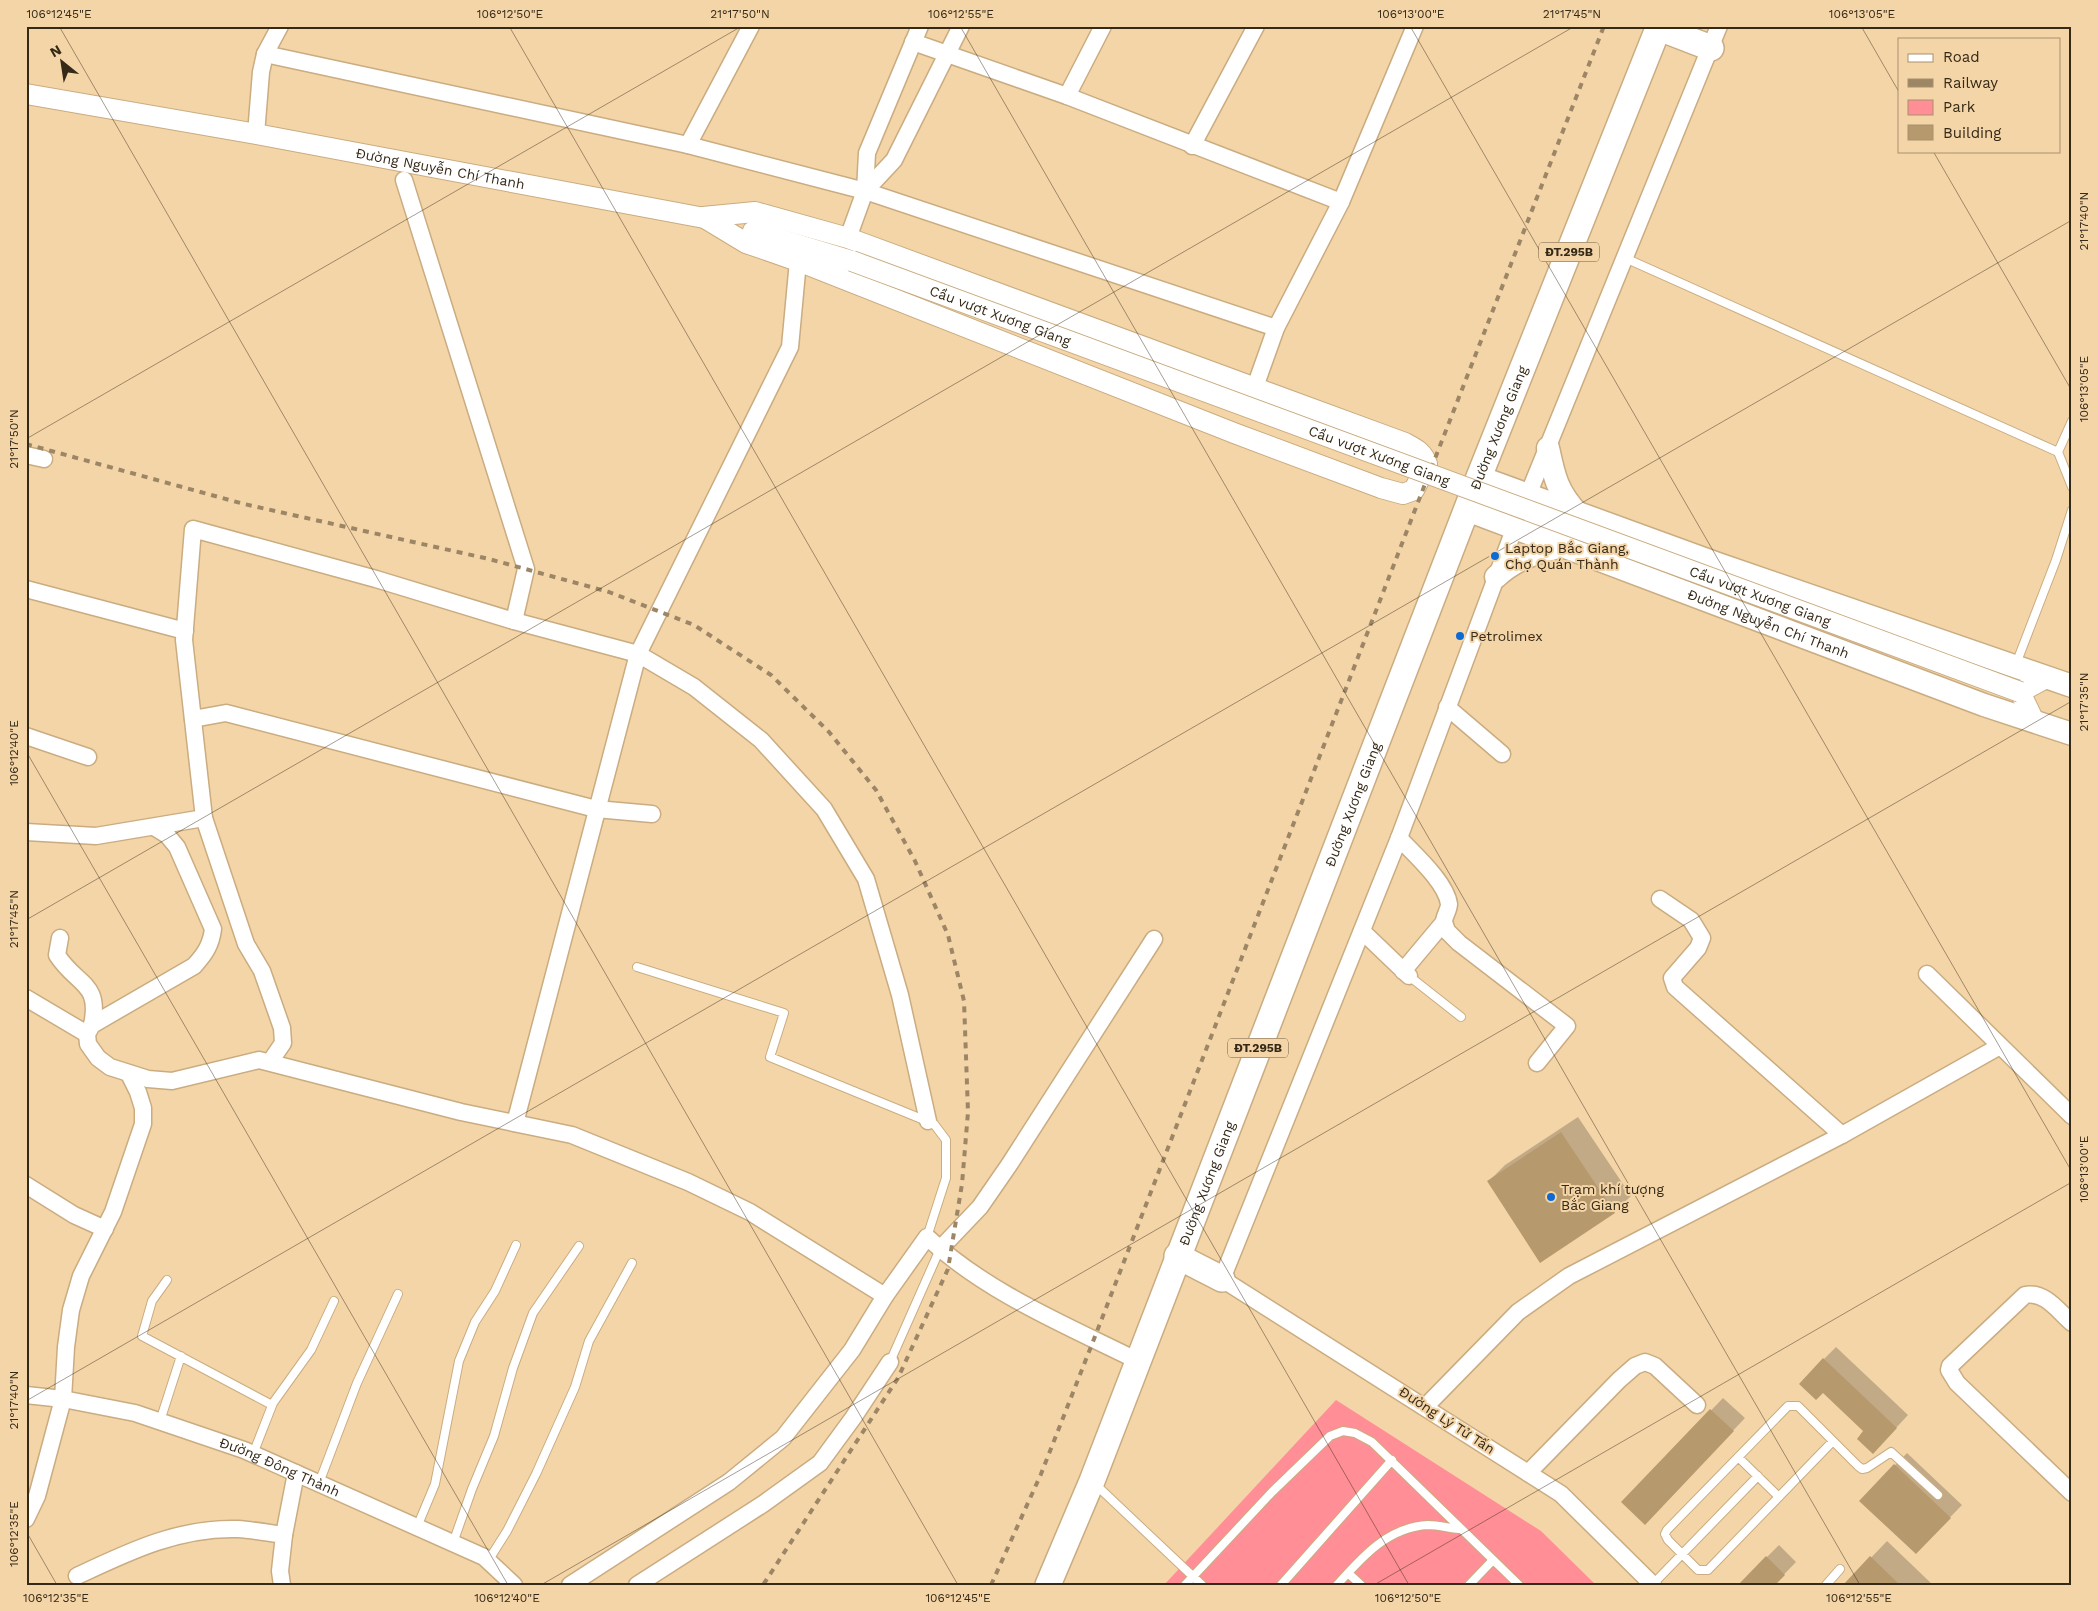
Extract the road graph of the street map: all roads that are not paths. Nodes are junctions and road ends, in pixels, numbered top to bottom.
1 (280, 26) edge
2 (751, 26) edge
3 (920, 26) edge
4 (961, 26) edge
5 (1102, 26) edge
6 (1256, 26) edge
7 (1415, 26) edge
8 (1659, 27) edge
9 (1715, 37) edge
10 (913, 42) junction
11 (265, 54) junction
12 (948, 54) junction
13 (26, 94) edge
14 (1067, 96) junction
15 (256, 134) junction
16 (688, 145) junction
17 (1192, 146) junction
18 (404, 180) dead end
19 (865, 191) junction
20 (1342, 202) junction
21 (703, 217) junction
22 (848, 238) junction
23 (1625, 258) junction
24 (798, 261) junction
25 (852, 261) joint
26 (1276, 328) junction
27 (1255, 387) junction
28 (2072, 421) edge
29 (1234, 433) junction
30 (1548, 448) junction
31 (2058, 452) junction
32 (26, 455) edge
33 (44, 460) dead end
34 (1479, 477) junction
35 (2072, 487) edge
36 (1528, 496) junction
37 (1467, 510) junction
38 (2072, 510) edge
39 (1571, 511) junction
40 (1515, 527) junction
41 (1558, 544) junction
42 (1496, 578) junction
43 (26, 589) edge
44 (514, 621) junction
45 (185, 631) junction
46 (638, 654) junction
47 (2015, 666) junction
48 (2048, 677) junction
49 (2072, 686) edge
50 (2020, 692) junction
51 (1448, 707) junction
52 (193, 719) junction
53 (2034, 721) junction
54 (2072, 734) edge
55 (26, 736) edge
56 (1502, 754) dead end
57 (88, 757) dead end
58 (596, 808) junction
59 (652, 814) dead end
60 (204, 818) junction
61 (154, 827) junction
62 (26, 832) edge
63 (1398, 838) junction
64 (1660, 900) dead end
65 (1444, 922) junction
66 (1362, 931) junction
67 (60, 938) dead end
68 (1154, 939) dead end
69 (637, 967) dead end
70 (1406, 974) junction
71 (1927, 974) dead end
72 (26, 998) edge
73 (1461, 1017) dead end
74 (90, 1030) junction
75 (2000, 1046) junction
76 (270, 1062) junction
77 (1537, 1063) dead end
78 (129, 1074) junction
79 (2072, 1116) edge
80 (928, 1122) junction
81 (514, 1123) junction
82 (1842, 1135) junction
83 (26, 1186) edge
84 (105, 1229) junction
85 (928, 1237) junction
86 (516, 1245) dead end
87 (579, 1246) dead end
88 (940, 1249) junction
89 (1178, 1256) junction
90 (632, 1263) dead end
91 (1222, 1279) junction
92 (168, 1280) dead end
93 (398, 1294) dead end
94 (885, 1296) junction
95 (334, 1301) dead end
96 (2072, 1323) edge
97 (181, 1356) junction
98 (1138, 1361) junction
99 (890, 1362) joint
100 (26, 1395) edge
101 (63, 1399) junction
102 (272, 1405) junction
103 (1697, 1405) dead end
104 (1426, 1406) junction
105 (160, 1421) junction
106 (1833, 1441) junction
107 (253, 1454) junction
108 (1738, 1457) junction
109 (1392, 1460) junction
110 (296, 1473) junction
111 (1528, 1473) junction
112 (1758, 1476) junction
113 (1092, 1482) junction
114 (319, 1484) junction
115 (2072, 1493) edge
116 (1938, 1495) dead end
117 (1779, 1497) junction
118 (26, 1519) edge
119 (417, 1527) junction
120 (1459, 1529) junction
121 (284, 1535) junction
122 (453, 1543) junction
123 (1682, 1554) junction
124 (1493, 1560) junction
125 (488, 1561) junction
126 (1840, 1569) dead end
127 (1348, 1573) junction
128 (77, 1576) dead end
129 (1192, 1576) junction
130 (1653, 1584) edge
131 (282, 1585) edge
132 (514, 1585) edge
133 (570, 1585) edge
134 (637, 1585) edge
135 (1048, 1585) edge
136 (1185, 1585) edge
137 (1202, 1585) edge
138 (1281, 1585) edge
139 (1337, 1585) edge
140 (1361, 1585) edge
141 (1469, 1585) edge
142 (1519, 1585) edge
143 (1826, 1585) edge

1 - 11 street
2 - 16 street
3 - 10 street
4 - 12 street
5 - 14 street
6 - 17 street
7 - 20 street
8 - 9 main road
8 - 34 main road, Đường Xương Giang / ĐT.295B
9 - 23 street
10 - 12 street
10 - 19 street
11 - 15 street
11 - 16 street
12 - 14 street
12 - 19 street
13 - 15 street, Đường Nguyễn Chí Thanh
14 - 17 street
15 - 21 street, Đường Nguyễn Chí Thanh
16 - 19 street
17 - 20 street
18 - 44 street
19 - 22 street
19 - 26 street
20 - 26 street
21 - 22 street
21 - 24 street
21 - 25 street, Đường Nguyễn Chí Thanh
22 - 27 street
23 - 30 street
23 - 31 lane
24 - 29 street
24 - 46 street
25 - 50 street, Cầu vượt Xương Giang, bridge
26 - 27 street
27 - 29 street
27 - 29 street
28 - 31 lane
30 - 36 street
30 - 39 main road
31 - 35 lane
32 - 33 street
34 - 36 main road
34 - 37 main road, Đường Xương Giang / ĐT.295B
36 - 39 main road
36 - 40 street
37 - 40 main road, Đường Nguyễn Chí Thanh
37 - 89 main road, Đường Xương Giang / ĐT.295B
38 - 47 lane
39 - 41 main road
39 - 47 main road
40 - 41 main road, Đường Nguyễn Chí Thanh
40 - 42 street
41 - 42 main road
41 - 53 main road, Đường Nguyễn Chí Thanh
42 - 51 street
43 - 45 street
44 - 45 street
44 - 46 street
45 - 52 street
46 - 58 street
46 - 80 street
47 - 48 main road
48 - 49 main road
48 - 50 street
50 - 53 street
51 - 56 street
51 - 63 street
52 - 58 street
52 - 60 street
53 - 54 main road, Đường Nguyễn Chí Thanh
55 - 57 street
58 - 59 street
58 - 81 street
60 - 61 street
60 - 76 street
61 - 62 street
61 - 74 street
63 - 65 street
63 - 66 street
64 - 82 street
65 - 70 street
65 - 77 street
66 - 70 street
66 - 91 street
67 - 74 street
68 - 88 street
69 - 80 lane
70 - 73 lane
71 - 75 street
72 - 74 street
74 - 78 street
75 - 79 street
75 - 82 street
76 - 78 street
76 - 81 street
78 - 84 street
80 - 85 lane
81 - 94 street
82 - 104 street
83 - 84 street
84 - 101 street
85 - 88 street
85 - 94 street
86 - 119 lane
87 - 122 lane
88 - 98 street
88 - 99 lane
89 - 91 main road
89 - 98 main road, Đường Xương Giang / ĐT.295B
90 - 125 lane
91 - 104 street, Đường Lý Tử Tấn
92 - 97 lane
93 - 114 lane
94 - 133 street
95 - 102 lane
96 - 115 street
97 - 102 lane
97 - 105 lane
98 - 113 main road, Đường Xương Giang / ĐT.295B
99 - 134 street
100 - 101 street, Đường Đông Thành
101 - 105 street, Đường Đông Thành
101 - 118 street
102 - 107 lane
103 - 111 street
104 - 111 street, Đường Lý Tử Tấn
105 - 107 street, Đường Đông Thành
106 - 108 lane
106 - 116 lane
106 - 117 lane
107 - 110 street, Đường Đông Thành
108 - 112 lane
108 - 123 lane
109 - 120 lane
109 - 129 lane
109 - 138 lane
110 - 114 street, Đường Đông Thành
110 - 121 street
111 - 130 street, Đường Lý Tử Tấn
112 - 117 lane
112 - 123 lane
113 - 129 lane
113 - 135 main road, Đường Xương Giang / ĐT.295B
114 - 119 street, Đường Đông Thành
117 - 123 lane
119 - 122 street, Đường Đông Thành
120 - 124 lane
120 - 127 lane
121 - 128 street
121 - 131 street
122 - 125 street, Đường Đông Thành
123 - 130 lane
124 - 141 lane
124 - 142 lane
125 - 132 street, Đường Đông Thành
126 - 143 lane
127 - 139 lane
127 - 140 lane
129 - 136 lane
129 - 137 lane

